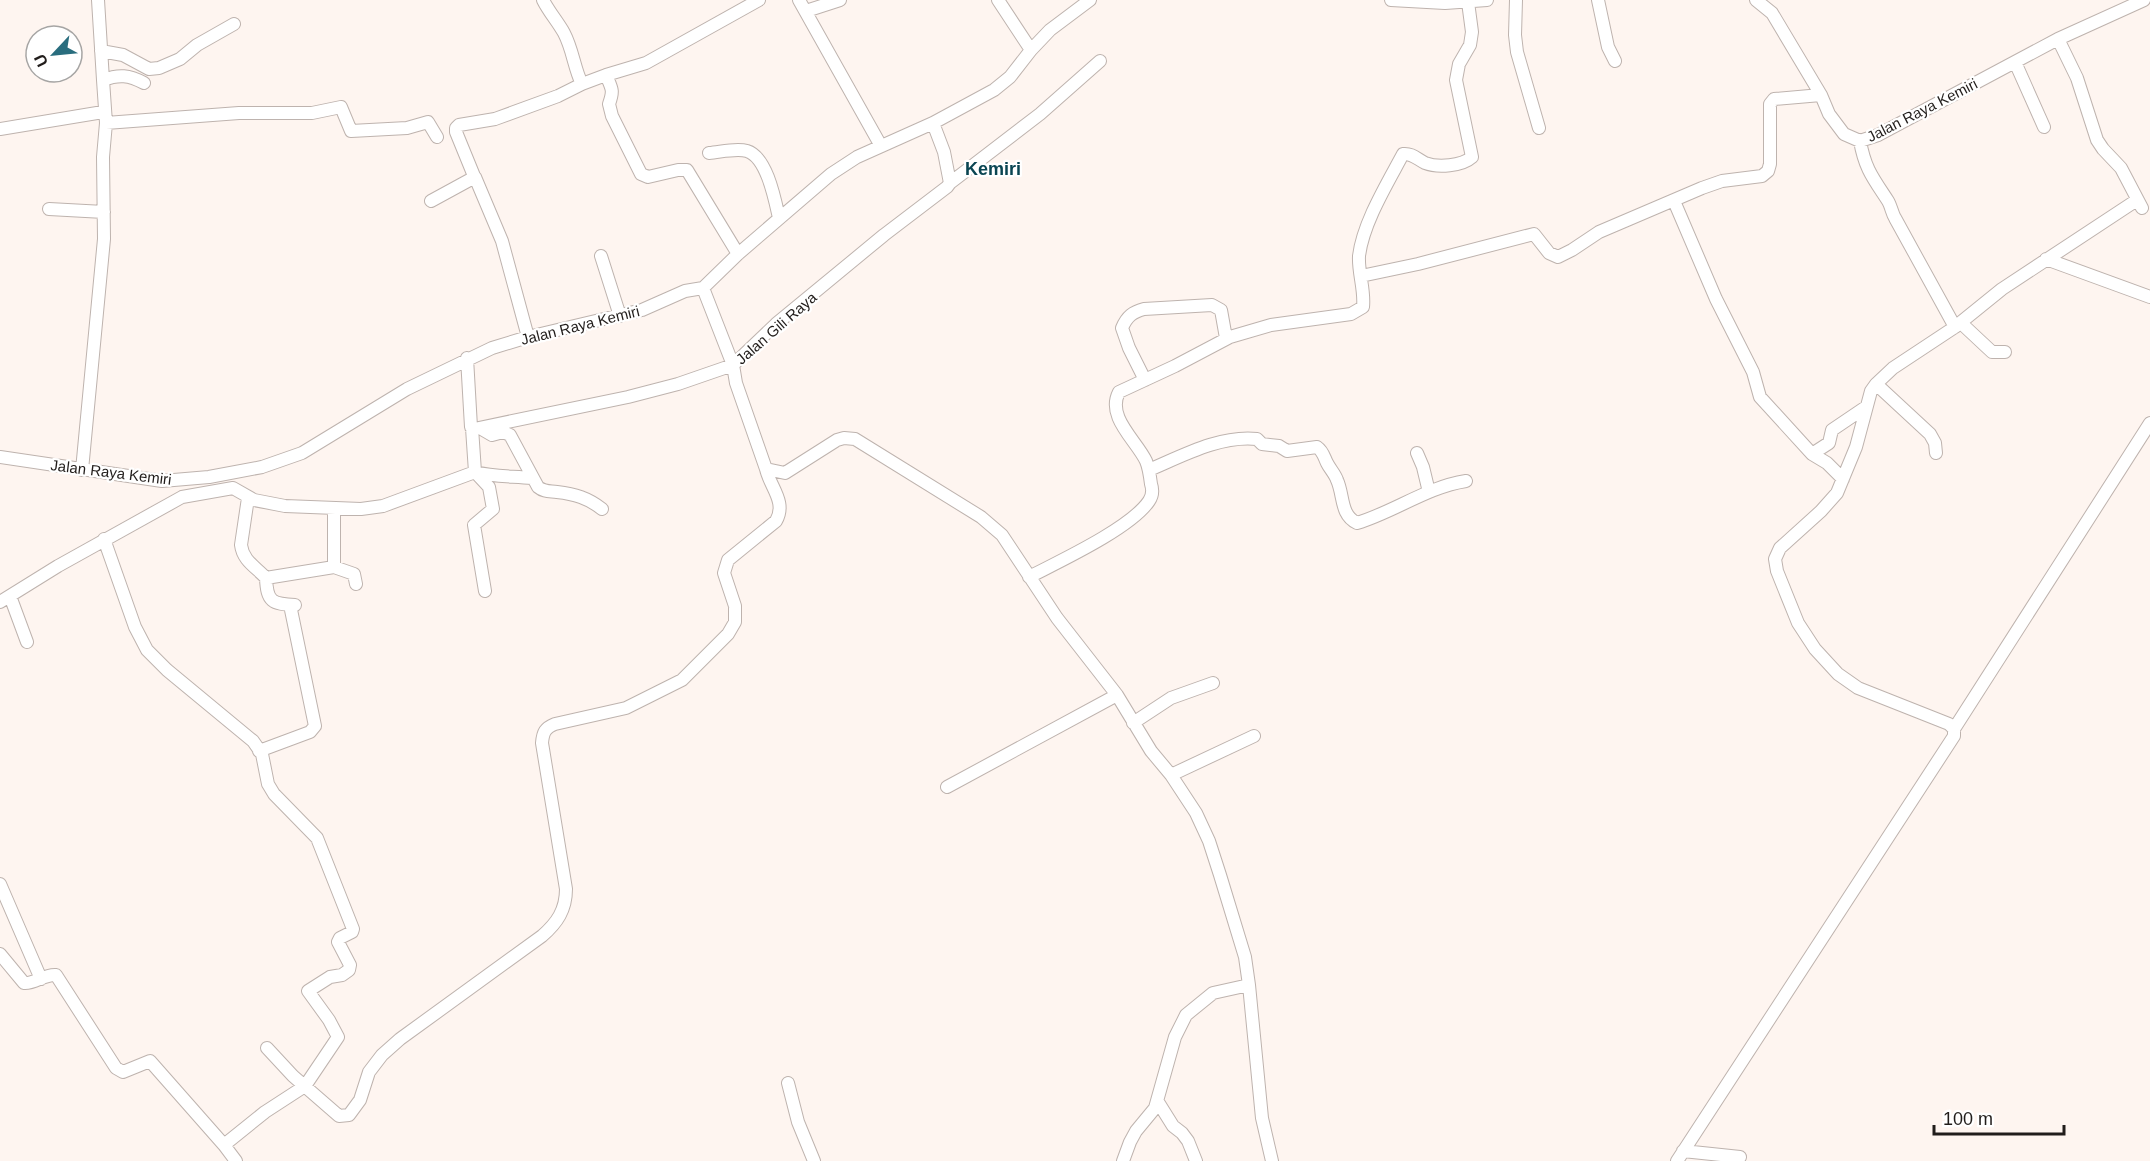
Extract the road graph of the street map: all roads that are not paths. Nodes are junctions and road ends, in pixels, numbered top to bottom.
1 (98, 0) edge
2 (543, 0) edge
3 (759, 0) edge
4 (840, 0) edge
5 (998, 0) edge
6 (1090, 0) edge
7 (1392, 0) edge
8 (1487, 0) edge
9 (1516, 0) edge
10 (1598, 0) edge
11 (1756, 0) edge
12 (2144, 0) edge
13 (1468, 2) junction
14 (803, 5) edge
15 (234, 24) dead end
16 (2058, 39) junction
17 (1030, 50) junction
18 (101, 51) junction
19 (1100, 61) dead end
20 (1615, 61) dead end
21 (2015, 62) junction
22 (606, 75) junction
23 (103, 80) junction
24 (144, 83) dead end
25 (582, 84) junction
26 (1821, 95) junction
27 (104, 117) junction
28 (933, 123) junction
29 (2044, 127) dead end
30 (1539, 128) dead end
31 (0, 129) edge
32 (436, 137) dead end
33 (1860, 141) junction
34 (881, 146) junction
35 (709, 153) dead end
36 (474, 176) junction
37 (950, 183) junction
38 (431, 201) dead end
39 (1674, 201) junction
40 (49, 209) dead end
41 (104, 212) junction
42 (779, 218) junction
43 (738, 254) junction
44 (601, 256) dead end
45 (2046, 259) junction
46 (1361, 276) junction
47 (703, 288) junction
48 (2150, 297) edge
49 (620, 316) junction
50 (1958, 325) junction
51 (528, 337) junction
52 (1226, 338) junction
53 (2005, 352) dead end
54 (467, 358) junction
55 (733, 365) junction
56 (1145, 380) junction
57 (1876, 384) junction
58 (1866, 407) junction
59 (2150, 423) edge
60 (476, 428) junction
61 (1417, 453) dead end
62 (1936, 453) dead end
63 (1812, 454) junction
64 (0, 457) edge
65 (766, 469) junction
66 (82, 470) junction
67 (1149, 470) junction
68 (475, 472) junction
69 (532, 478) junction
70 (1843, 478) junction
71 (1466, 481) dead end
72 (180, 490) junction
73 (1429, 492) junction
74 (248, 498) junction
75 (334, 508) junction
76 (602, 509) dead end
77 (104, 539) junction
78 (334, 567) junction
79 (266, 578) junction
80 (1029, 578) junction
81 (356, 584) dead end
82 (485, 591) dead end
83 (5, 599) edge
84 (27, 642) dead end
85 (1213, 683) dead end
86 (1117, 695) junction
87 (1133, 723) junction
88 (1954, 729) junction
89 (1254, 736) dead end
90 (259, 751) junction
91 (1171, 775) junction
92 (947, 787) dead end
93 (0, 884) edge
94 (0, 954) edge
95 (41, 979) junction
96 (1249, 986) junction
97 (267, 1048) dead end
98 (788, 1083) dead end
99 (305, 1086) junction
100 (1158, 1101) junction
101 (224, 1145) junction
102 (1680, 1156) edge
103 (1740, 1157) dead end
104 (236, 1161) edge
105 (814, 1161) edge
106 (1123, 1161) edge
107 (1196, 1161) edge
108 (1272, 1161) edge

1 - 18 street
2 - 25 street
3 - 22 street
4 - 14 street
5 - 17 street
6 - 17 street, Jalan Raya Kemiri
7 - 13 street
8 - 13 street
9 - 30 street
10 - 20 street
11 - 26 street, Jalan Raya Kemiri
12 - 16 street, Jalan Raya Kemiri
13 - 46 street
14 - 34 street
15 - 18 street
16 - 21 street, Jalan Raya Kemiri
16 - 45 street
17 - 28 street, Jalan Raya Kemiri
18 - 23 street
19 - 37 street, Jalan Gili Raya
21 - 29 street
21 - 33 street, Jalan Raya Kemiri
22 - 25 street
22 - 43 street
23 - 24 street
23 - 27 street
25 - 36 street
26 - 33 street, Jalan Raya Kemiri
26 - 39 street
27 - 31 street
27 - 32 street
27 - 41 street
28 - 34 street, Jalan Raya Kemiri
28 - 37 street
33 - 50 street
34 - 42 street, Jalan Raya Kemiri
35 - 42 street
36 - 38 street
36 - 51 street
37 - 55 street, Jalan Gili Raya
39 - 46 street
39 - 63 street
40 - 41 street
41 - 66 street
42 - 43 street, Jalan Raya Kemiri
43 - 47 street, Jalan Raya Kemiri
44 - 49 street
45 - 48 street
45 - 50 street
46 - 52 street
47 - 49 street, Jalan Raya Kemiri
47 - 55 street
49 - 51 street, Jalan Raya Kemiri
50 - 53 street
50 - 57 street
51 - 54 street, Jalan Raya Kemiri
52 - 56 street
52 - 56 street
54 - 60 street
54 - 72 street, Jalan Raya Kemiri
55 - 60 street, Jalan Gili Raya
55 - 65 street
56 - 67 street
57 - 58 street
57 - 62 street
58 - 63 street
58 - 70 street
59 - 88 street
60 - 68 street
60 - 69 street
61 - 73 street
63 - 70 street
64 - 66 street, Jalan Raya Kemiri
65 - 80 street
65 - 99 street
66 - 72 street, Jalan Raya Kemiri
67 - 73 street
67 - 80 street
68 - 69 street
68 - 75 street
68 - 82 street
69 - 76 street
70 - 88 street
71 - 73 street
72 - 74 street
72 - 77 street
74 - 75 street
74 - 79 street
75 - 78 street
77 - 83 street
77 - 90 street
78 - 79 street
78 - 81 street
79 - 90 street
80 - 86 street
83 - 84 street
85 - 87 street
86 - 87 street
86 - 92 street
87 - 91 street
88 - 102 street
89 - 91 street
90 - 99 street
91 - 96 street
93 - 95 street
94 - 95 street
95 - 101 street
96 - 100 street
96 - 108 street
97 - 99 street
98 - 105 street
99 - 101 street
100 - 106 street
100 - 107 street
101 - 104 street
102 - 103 street

